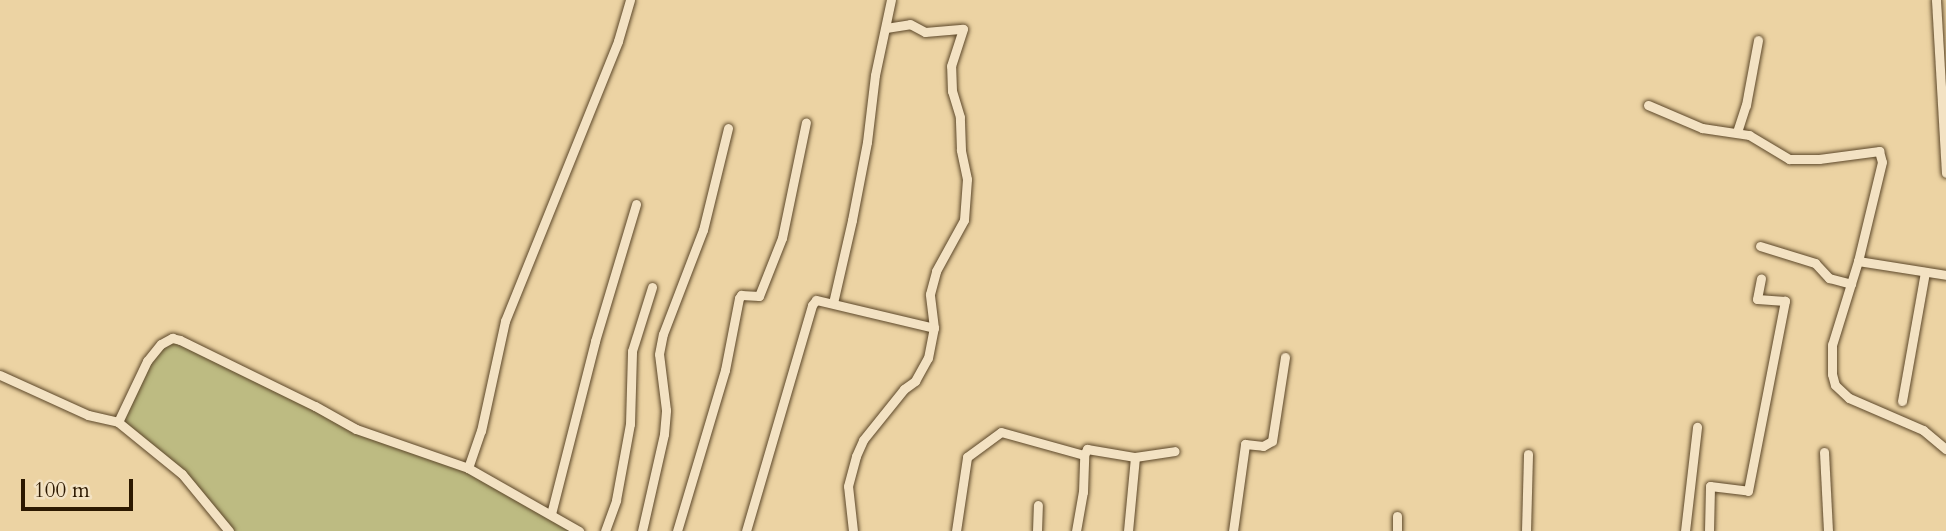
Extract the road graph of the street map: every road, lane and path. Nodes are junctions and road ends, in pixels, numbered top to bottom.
1 (630, 0) edge
2 (891, 0) edge
3 (1936, 0) edge
4 (886, 28) junction
5 (1758, 40) dead end
6 (1648, 105) dead end
7 (806, 122) dead end
8 (728, 128) dead end
9 (1737, 132) junction
10 (1946, 173) edge
11 (636, 204) dead end
12 (1760, 246) dead end
13 (1858, 261) junction
14 (1925, 272) junction
15 (1946, 275) edge
16 (1761, 278) dead end
17 (1851, 284) junction
18 (652, 287) dead end
19 (832, 303) junction
20 (934, 328) junction
21 (1285, 357) dead end
22 (0, 375) edge
23 (1902, 401) dead end
24 (118, 422) junction
25 (1697, 427) dead end
26 (1946, 449) edge
27 (1175, 451) dead end
28 (1824, 452) dead end
29 (1084, 454) junction
30 (1528, 454) dead end
31 (1135, 457) junction
32 (468, 468) junction
33 (1038, 505) dead end
34 (551, 514) junction
35 (1397, 516) dead end
36 (229, 531) edge
37 (579, 531) edge
38 (605, 531) edge
39 (642, 531) edge
40 (677, 531) edge
41 (746, 531) edge
42 (853, 531) edge
43 (956, 531) edge
44 (1037, 531) edge
45 (1076, 531) edge
46 (1128, 531) edge
47 (1233, 531) edge
48 (1396, 531) edge
49 (1526, 531) edge
50 (1685, 531) edge
51 (1709, 531) edge
52 (1828, 531) edge

1 - 32 street
2 - 4 street
3 - 10 street
4 - 19 street
4 - 20 street
5 - 9 street
6 - 9 street
7 - 40 street
8 - 39 street
9 - 13 street
11 - 34 street
12 - 17 street
13 - 14 street
13 - 17 street
14 - 15 street
14 - 23 street
16 - 51 street
17 - 26 street
18 - 38 street
19 - 20 street
19 - 41 street
20 - 42 street
21 - 47 street
22 - 24 street
24 - 32 street
24 - 36 street
25 - 50 street
27 - 31 street
28 - 52 street
29 - 31 street
29 - 43 street
29 - 45 street
30 - 49 street
31 - 46 street
32 - 34 street
33 - 44 street
34 - 37 street
35 - 48 street

